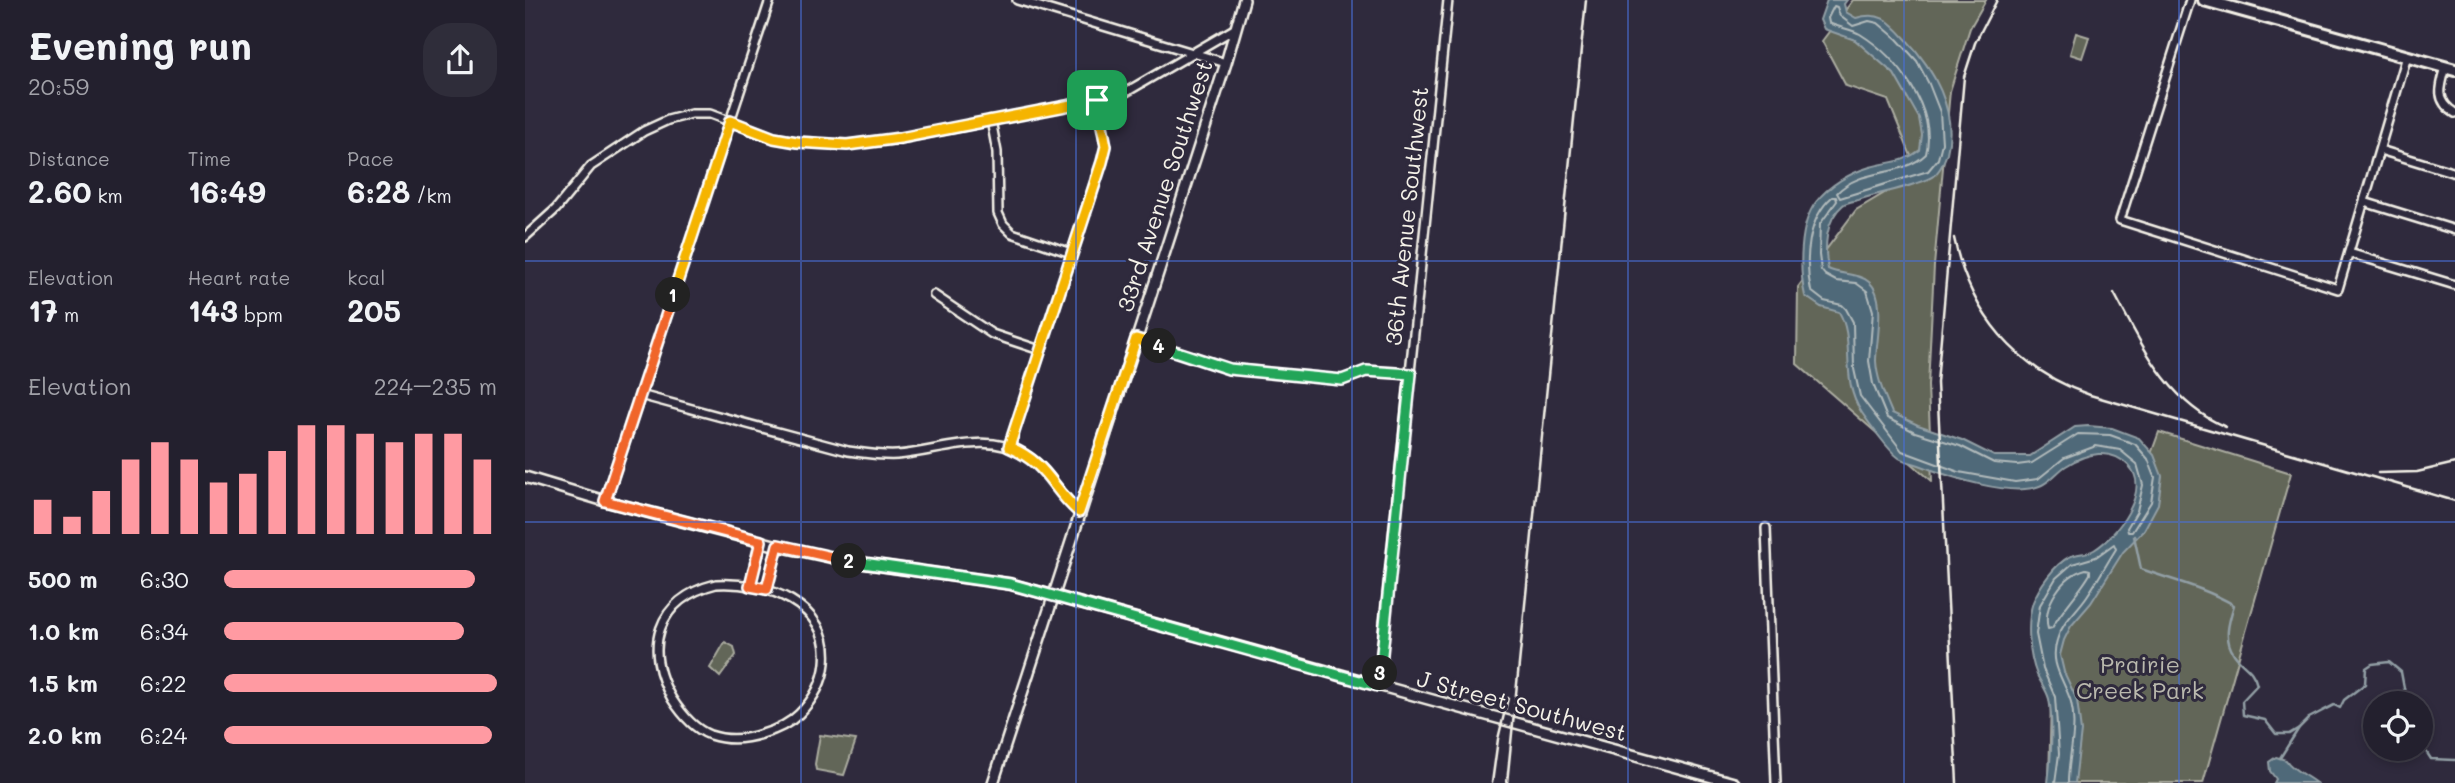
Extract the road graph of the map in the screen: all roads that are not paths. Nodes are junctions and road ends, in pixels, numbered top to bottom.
1 (770, 0) edge
2 (1017, 0) edge
3 (1244, 0) edge
4 (1448, 0) edge
5 (2190, 0) edge
6 (2204, 0) edge
7 (1235, 28) junction
8 (1193, 53) junction
9 (2407, 56) junction
10 (1226, 63) junction
11 (2450, 69) edge
12 (1097, 100) junction
13 (2455, 113) edge
14 (991, 120) junction
15 (730, 121) junction
16 (2380, 150) junction
17 (2455, 173) edge
18 (2364, 202) junction
19 (2455, 230) edge
20 (525, 237) edge
21 (1071, 253) junction
22 (2349, 253) junction
23 (2455, 285) edge
24 (934, 295) dead end
25 (1136, 339) junction
26 (1040, 350) junction
27 (1411, 374) junction
28 (640, 395) junction
29 (1009, 447) junction
30 (525, 477) edge
31 (605, 501) junction
32 (1079, 512) junction
33 (1766, 528) dead end
34 (761, 541) junction
35 (778, 545) junction
36 (750, 586) junction
37 (767, 589) junction
38 (1054, 596) junction
39 (1378, 686) junction
40 (993, 783) edge
41 (1734, 783) edge
42 (1776, 783) edge

1 - 15 street
2 - 8 street
3 - 7 street, 33rd Avenue Southwest
4 - 27 street, 36th Avenue Southwest
5 - 22 street
6 - 9 main road
7 - 8 street
7 - 10 street, 33rd Avenue Southwest
8 - 10 street
8 - 12 street
9 - 11 main road
9 - 16 street
10 - 25 street, 33rd Avenue Southwest
11 - 13 street
12 - 14 street
12 - 21 street
14 - 15 street
14 - 21 street
15 - 20 street
15 - 28 street
16 - 17 street
16 - 18 street
18 - 19 street
18 - 22 street
21 - 26 street
22 - 23 street
24 - 26 street
25 - 27 street
25 - 32 street, 33rd Avenue Southwest
26 - 29 street
27 - 39 street, 36th Avenue Southwest
28 - 29 street
28 - 31 street
29 - 32 street
30 - 31 street, J Street Southwest
31 - 34 street, J Street Southwest
32 - 38 street, 33rd Avenue Southwest
33 - 42 street
34 - 35 street, J Street Southwest
34 - 36 street
35 - 37 street
35 - 38 street, J Street Southwest
36 - 37 street
36 - 37 street
38 - 39 street, J Street Southwest
38 - 40 street, 33rd Avenue Southwest
39 - 41 street, J Street Southwest

